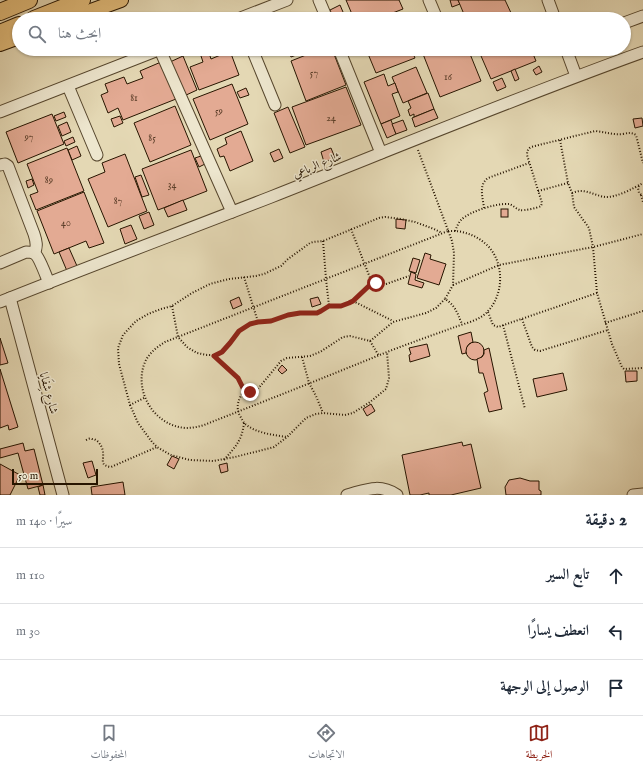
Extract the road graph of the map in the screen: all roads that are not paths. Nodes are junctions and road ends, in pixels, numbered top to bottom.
1 (29, 0) edge
2 (82, 0) edge
3 (121, 0) edge
4 (287, 0) edge
5 (319, 0) edge
6 (429, 0) edge
7 (548, 0) edge
8 (0, 12) edge
9 (52, 12) edge
10 (88, 12) edge
11 (257, 12) edge
12 (324, 12) edge
13 (434, 12) edge
14 (552, 12) edge
15 (643, 16) edge
16 (631, 20) edge
17 (12, 28) edge
18 (0, 33) edge
19 (12, 40) edge
20 (0, 44) edge
21 (643, 52) edge
22 (143, 56) edge
23 (164, 56) edge
24 (255, 56) edge
25 (342, 56) edge
26 (569, 56) edge
27 (576, 76) junction
28 (68, 86) junction
29 (275, 105) dead end
30 (0, 112) edge
31 (381, 153) junction
32 (97, 155) dead end
33 (0, 165) edge
34 (232, 212) junction
35 (34, 253) junction
36 (0, 263) edge
37 (49, 283) junction
38 (5, 300) edge
39 (643, 494) edge
40 (63, 495) edge
41 (347, 495) edge
42 (397, 495) edge
43 (633, 495) edge

1 - 8 highway
2 - 9 highway
3 - 10 main road
4 - 11 street
5 - 12 street
6 - 13 street
7 - 14 street
15 - 16 street
17 - 18 highway
19 - 20 main road
21 - 27 street, شارع الرباعي
22 - 28 street
23 - 34 street
24 - 29 street
25 - 31 street
26 - 27 street
27 - 31 street, شارع الرباعي
28 - 30 street
28 - 32 street
31 - 34 street, شارع الرباعي
33 - 35 street
34 - 37 street, شارع الرباعي
35 - 36 street
35 - 37 street
37 - 38 street, شارع الرباعي
38 - 40 street, شارع شِفَايا
39 - 43 street
41 - 42 street

